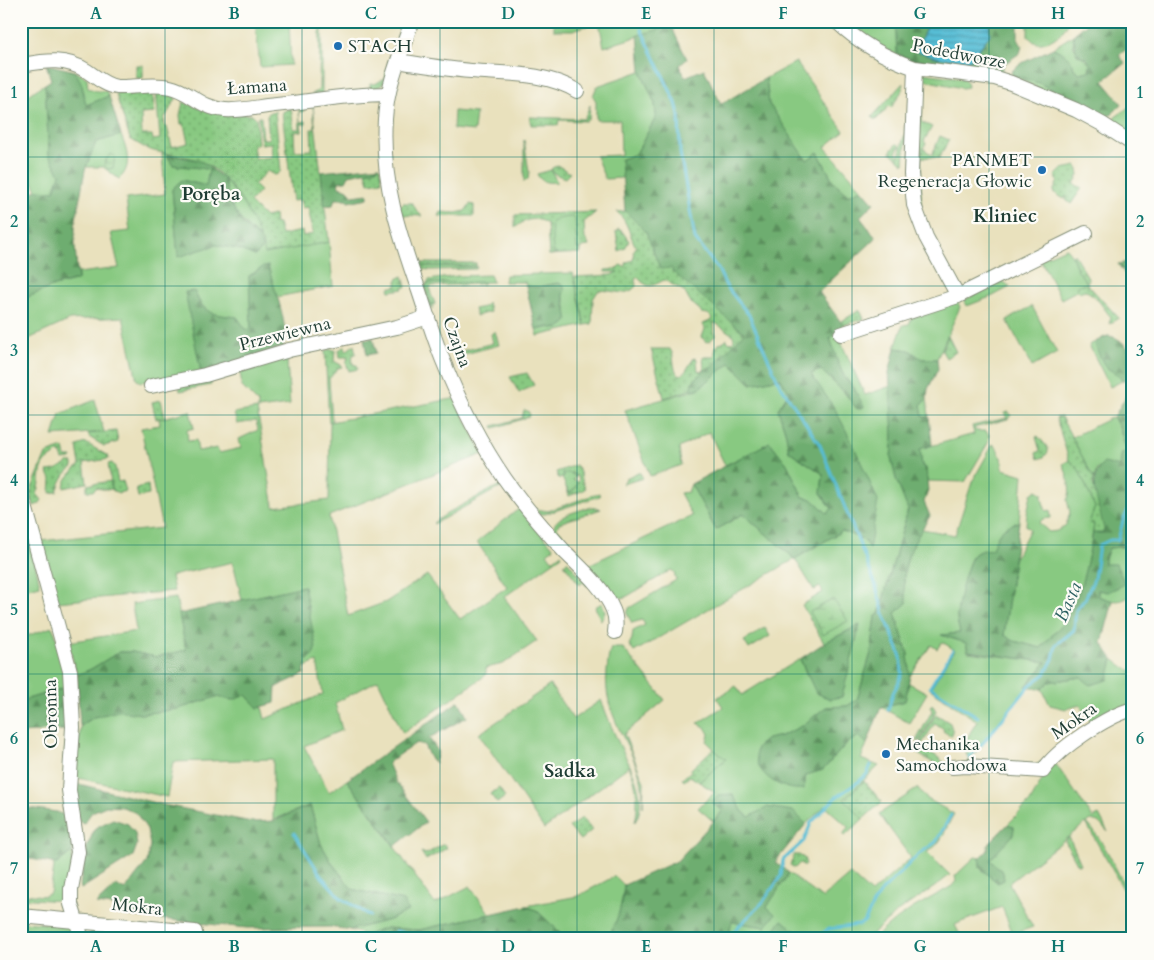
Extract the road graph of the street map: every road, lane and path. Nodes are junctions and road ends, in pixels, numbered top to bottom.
1 (412, 21) edge
2 (836, 21) edge
3 (398, 61) junction
4 (21, 65) edge
5 (915, 68) junction
6 (577, 91) dead end
7 (387, 94) junction
8 (1133, 144) edge
9 (1086, 233) dead end
10 (958, 296) junction
11 (428, 317) junction
12 (842, 334) dead end
13 (151, 386) dead end
14 (21, 491) edge
15 (615, 632) dead end
16 (1133, 709) edge
17 (952, 766) dead end
18 (21, 916) edge
19 (76, 920) junction
20 (195, 936) edge
21 (82, 939) edge

1 - 3 street, Czajna
2 - 5 street, Podedworze
3 - 6 street
3 - 7 street, Czajna
4 - 7 street, Łamana
5 - 8 street, Podedworze
5 - 10 street
7 - 11 street, Czajna
9 - 10 street
10 - 12 street
11 - 13 street, Przewiewna
11 - 15 street, Czajna
14 - 19 street, Obronna
16 - 17 street, Mokra
18 - 19 street, Mokra
19 - 20 street, Mokra
19 - 21 street, Obronna

